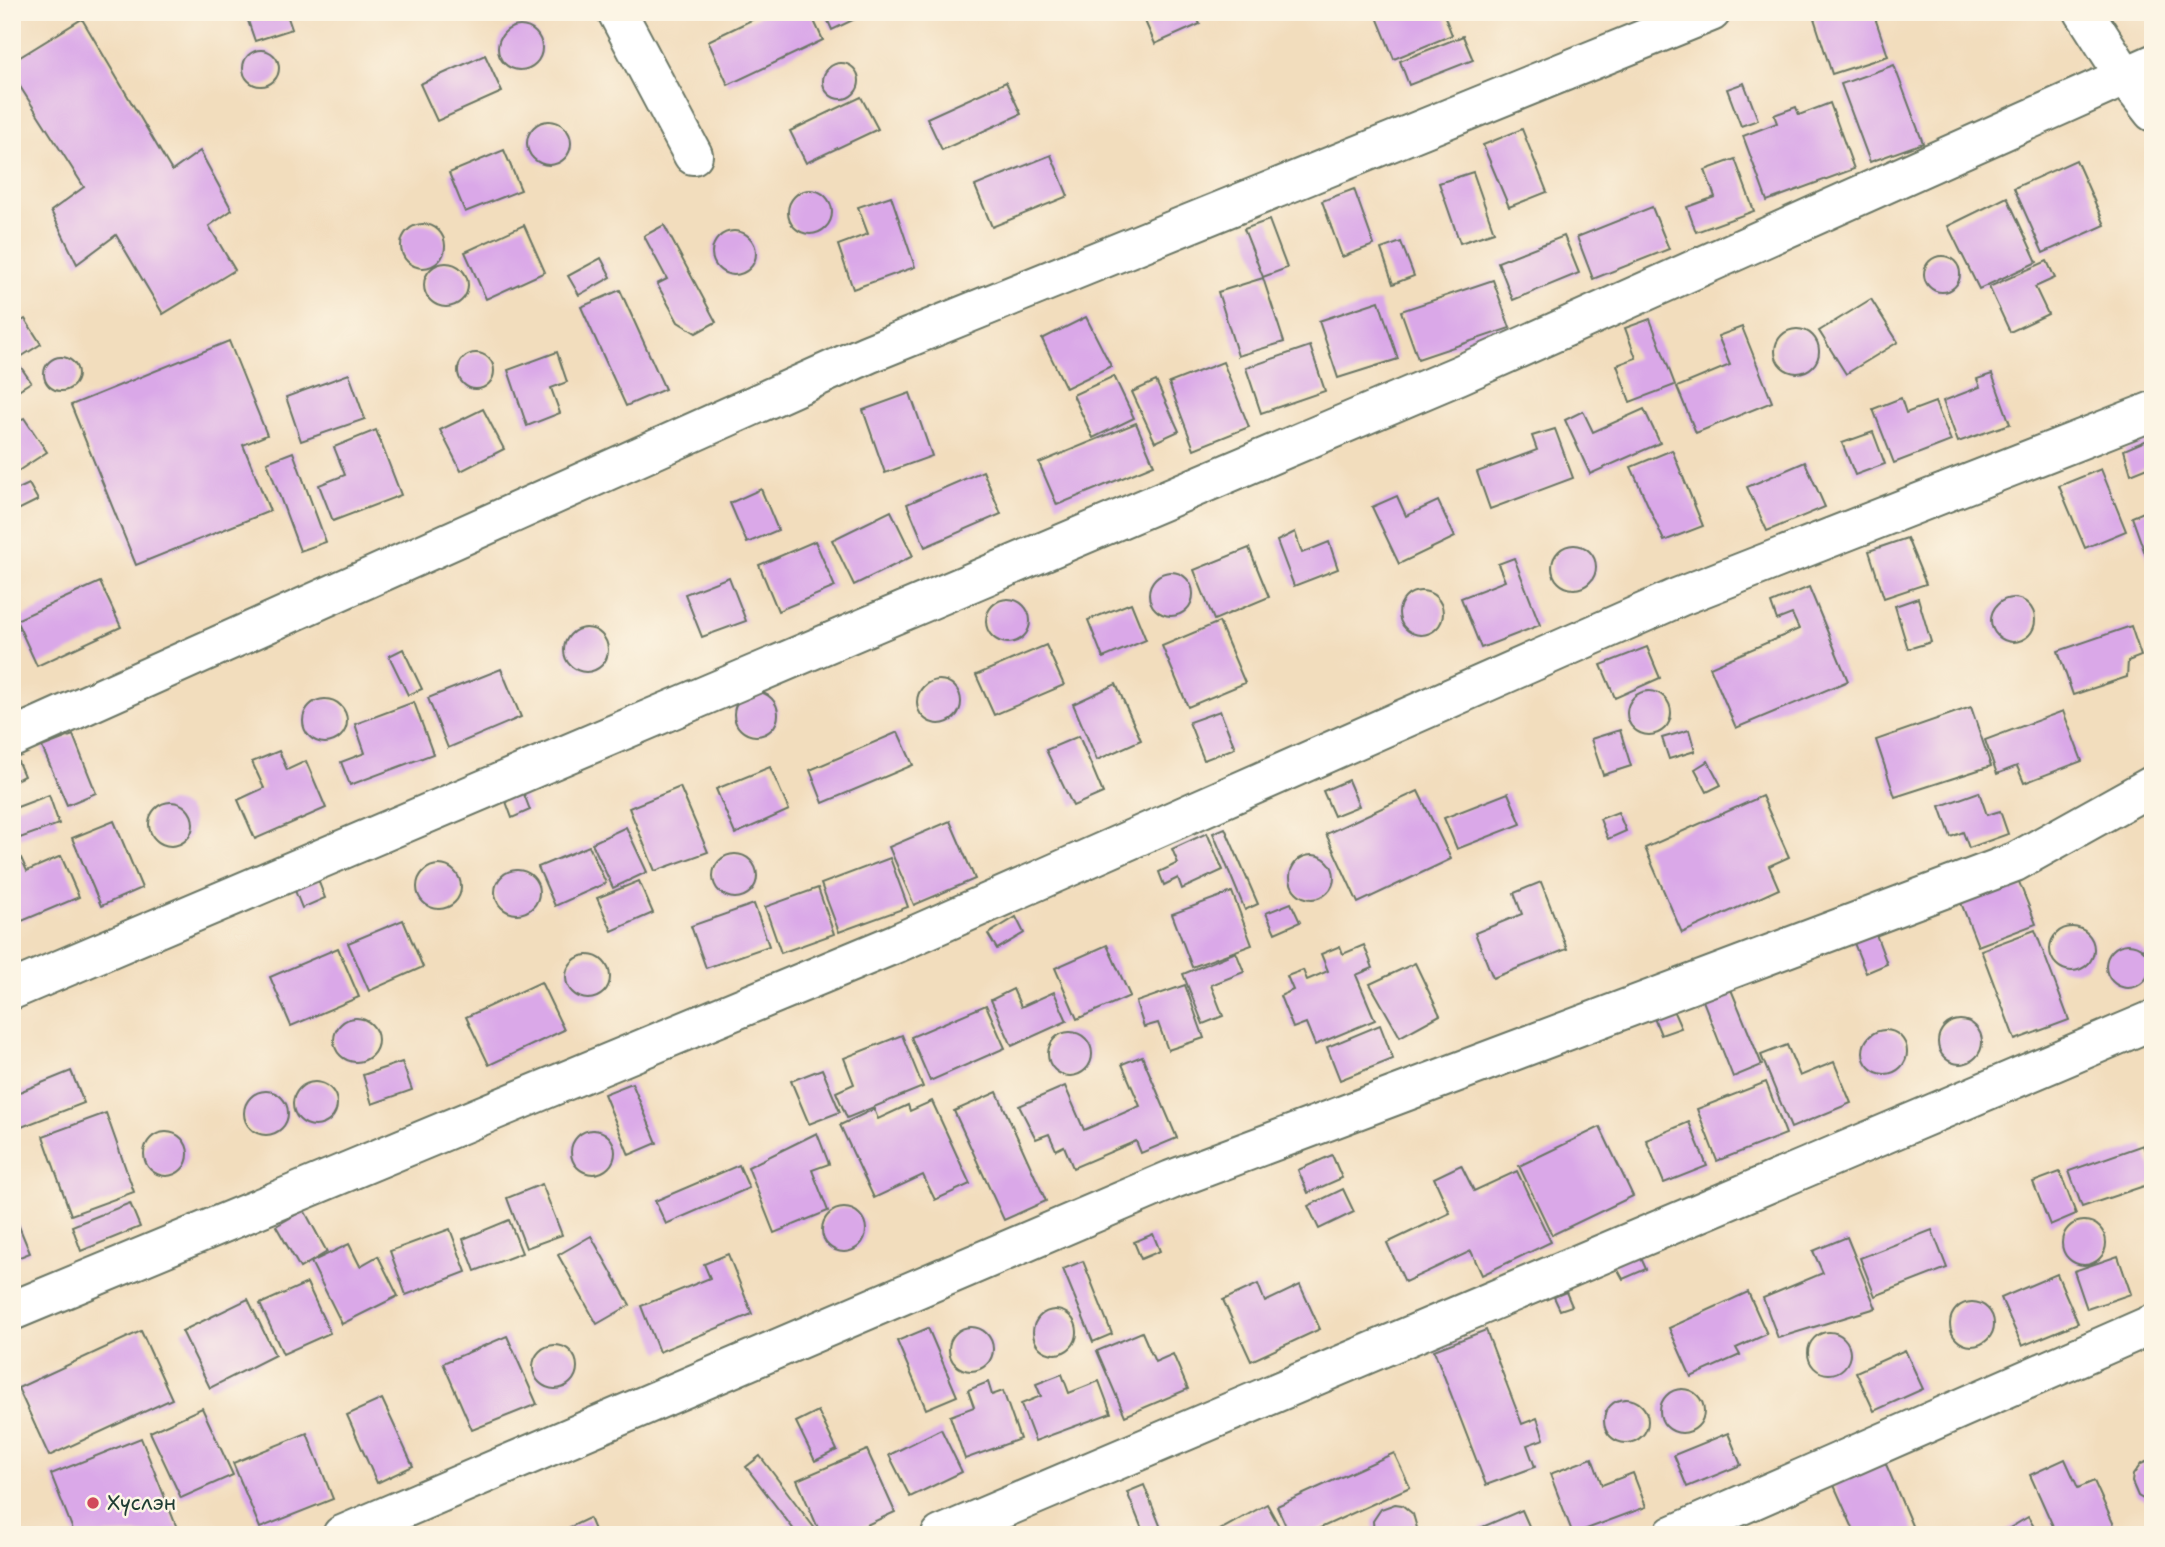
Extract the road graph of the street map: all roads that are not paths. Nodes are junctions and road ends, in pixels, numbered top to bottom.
1 (617, 12) edge
2 (1711, 12) edge
3 (2084, 12) edge
4 (2139, 70) edge
5 (2153, 112) edge
6 (693, 155) dead end
7 (2153, 411) edge
8 (12, 738) edge
9 (2153, 785) edge
10 (12, 989) edge
11 (2153, 1020) edge
12 (12, 1311) edge
13 (2153, 1324) edge
14 (342, 1535) edge
15 (942, 1535) edge
16 (1673, 1535) edge

1 - 6 street
2 - 8 street
3 - 4 street
4 - 5 street
4 - 10 street
7 - 12 street
9 - 14 street
11 - 15 street
13 - 16 street

